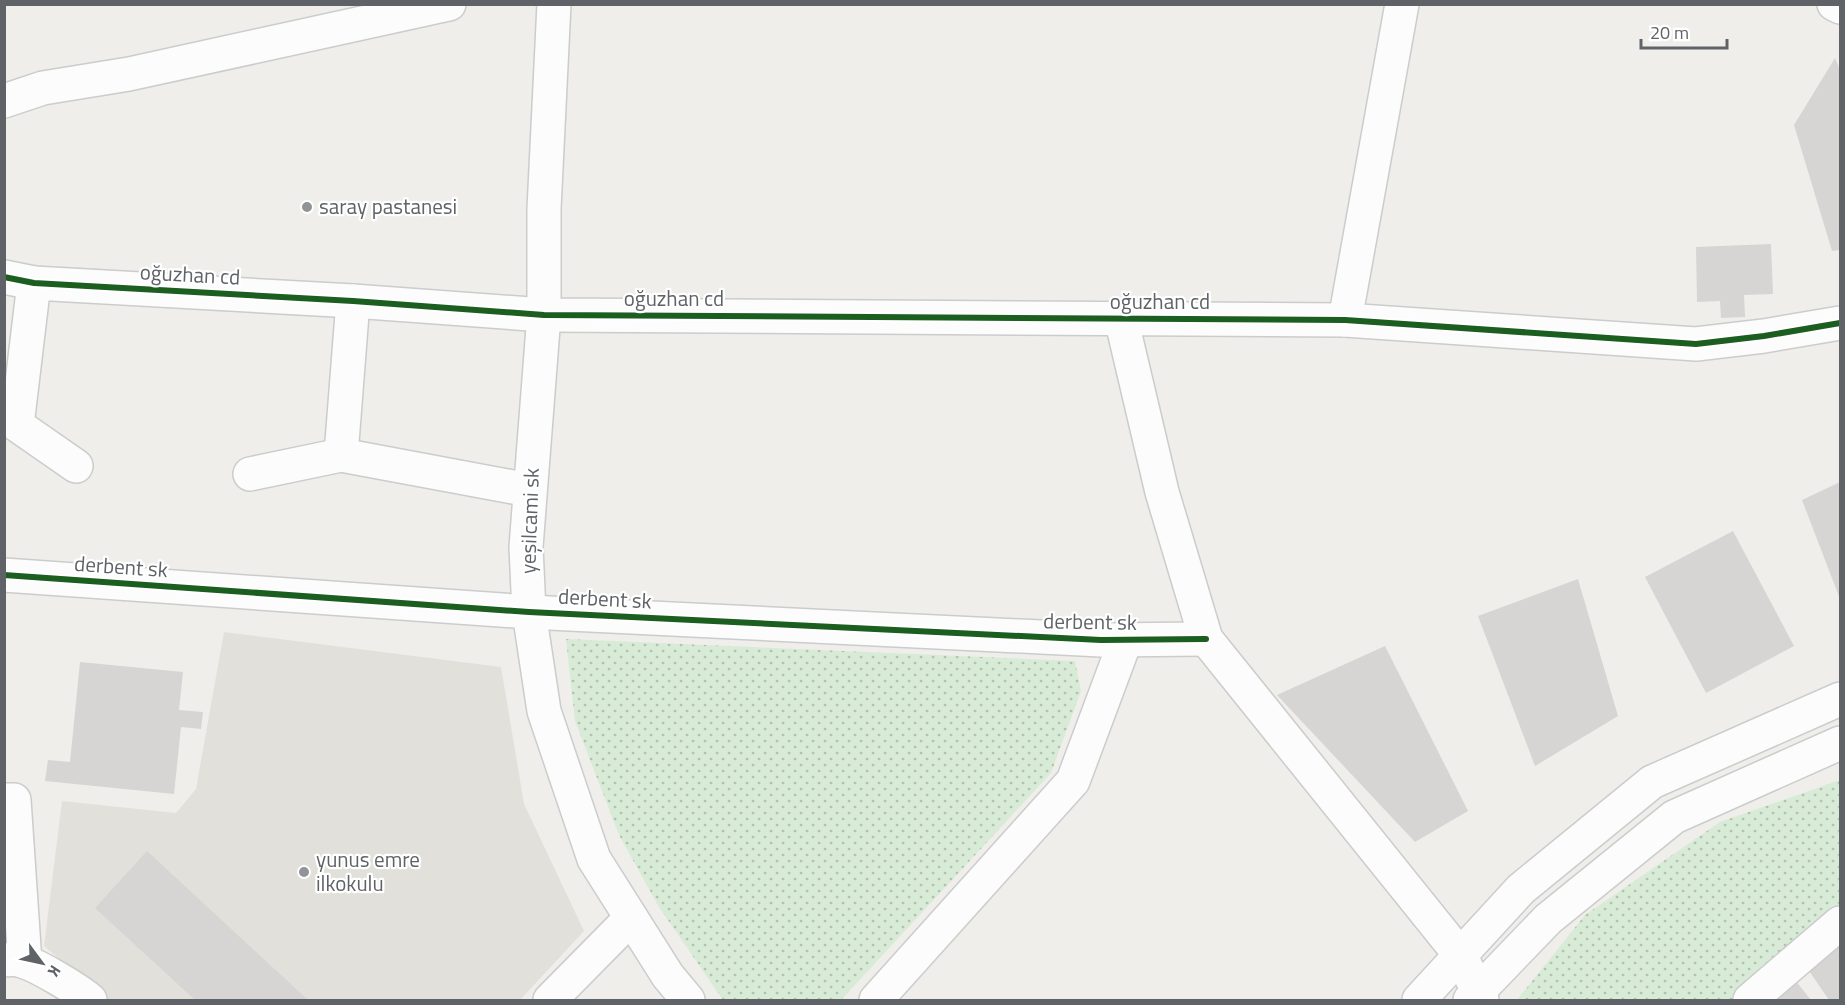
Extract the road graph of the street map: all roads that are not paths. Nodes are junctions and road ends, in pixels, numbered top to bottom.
1 (449, 4) edge
2 (554, 4) edge
3 (1402, 4) edge
4 (1834, 4) edge
5 (1840, 7) edge
6 (4, 101) edge
7 (19, 280) edge
8 (352, 301) junction
9 (544, 315) junction
10 (1121, 318) junction
11 (1345, 320) junction
12 (1840, 323) edge
13 (341, 455) junction
14 (76, 466) dead end
15 (250, 474) dead end
16 (529, 490) junction
17 (4, 575) edge
18 (529, 612) junction
19 (1126, 639) junction
20 (1206, 639) junction
21 (1840, 699) edge
22 (1840, 744) edge
23 (4, 800) edge
24 (631, 918) junction
25 (1840, 924) edge
26 (1461, 956) junction
27 (15, 961) edge
28 (1477, 998) edge
29 (90, 1000) edge
30 (550, 1000) edge
31 (688, 1000) edge
32 (876, 1000) edge
33 (1419, 1000) edge
34 (1750, 1000) edge

1 - 6 street
2 - 9 street, yeşilcami sk
3 - 11 street
4 - 5 street
7 - 8 street, oğuzhan cd
7 - 14 street
8 - 9 street, oğuzhan cd
8 - 13 street
9 - 10 street, oğuzhan cd
9 - 16 street, yeşilcami sk
10 - 11 street, oğuzhan cd
10 - 20 street
11 - 12 street, oğuzhan cd
13 - 15 street
13 - 16 street
16 - 18 street, yeşilcami sk
17 - 18 street, derbent sk
18 - 19 street, derbent sk
18 - 24 street, yeşilcami sk
19 - 20 street, derbent sk
19 - 32 street
20 - 26 street
21 - 26 street
22 - 28 street
23 - 27 street
24 - 30 street
24 - 31 street, yeşilcami sk
25 - 34 street
26 - 28 street
26 - 33 street
27 - 29 street

